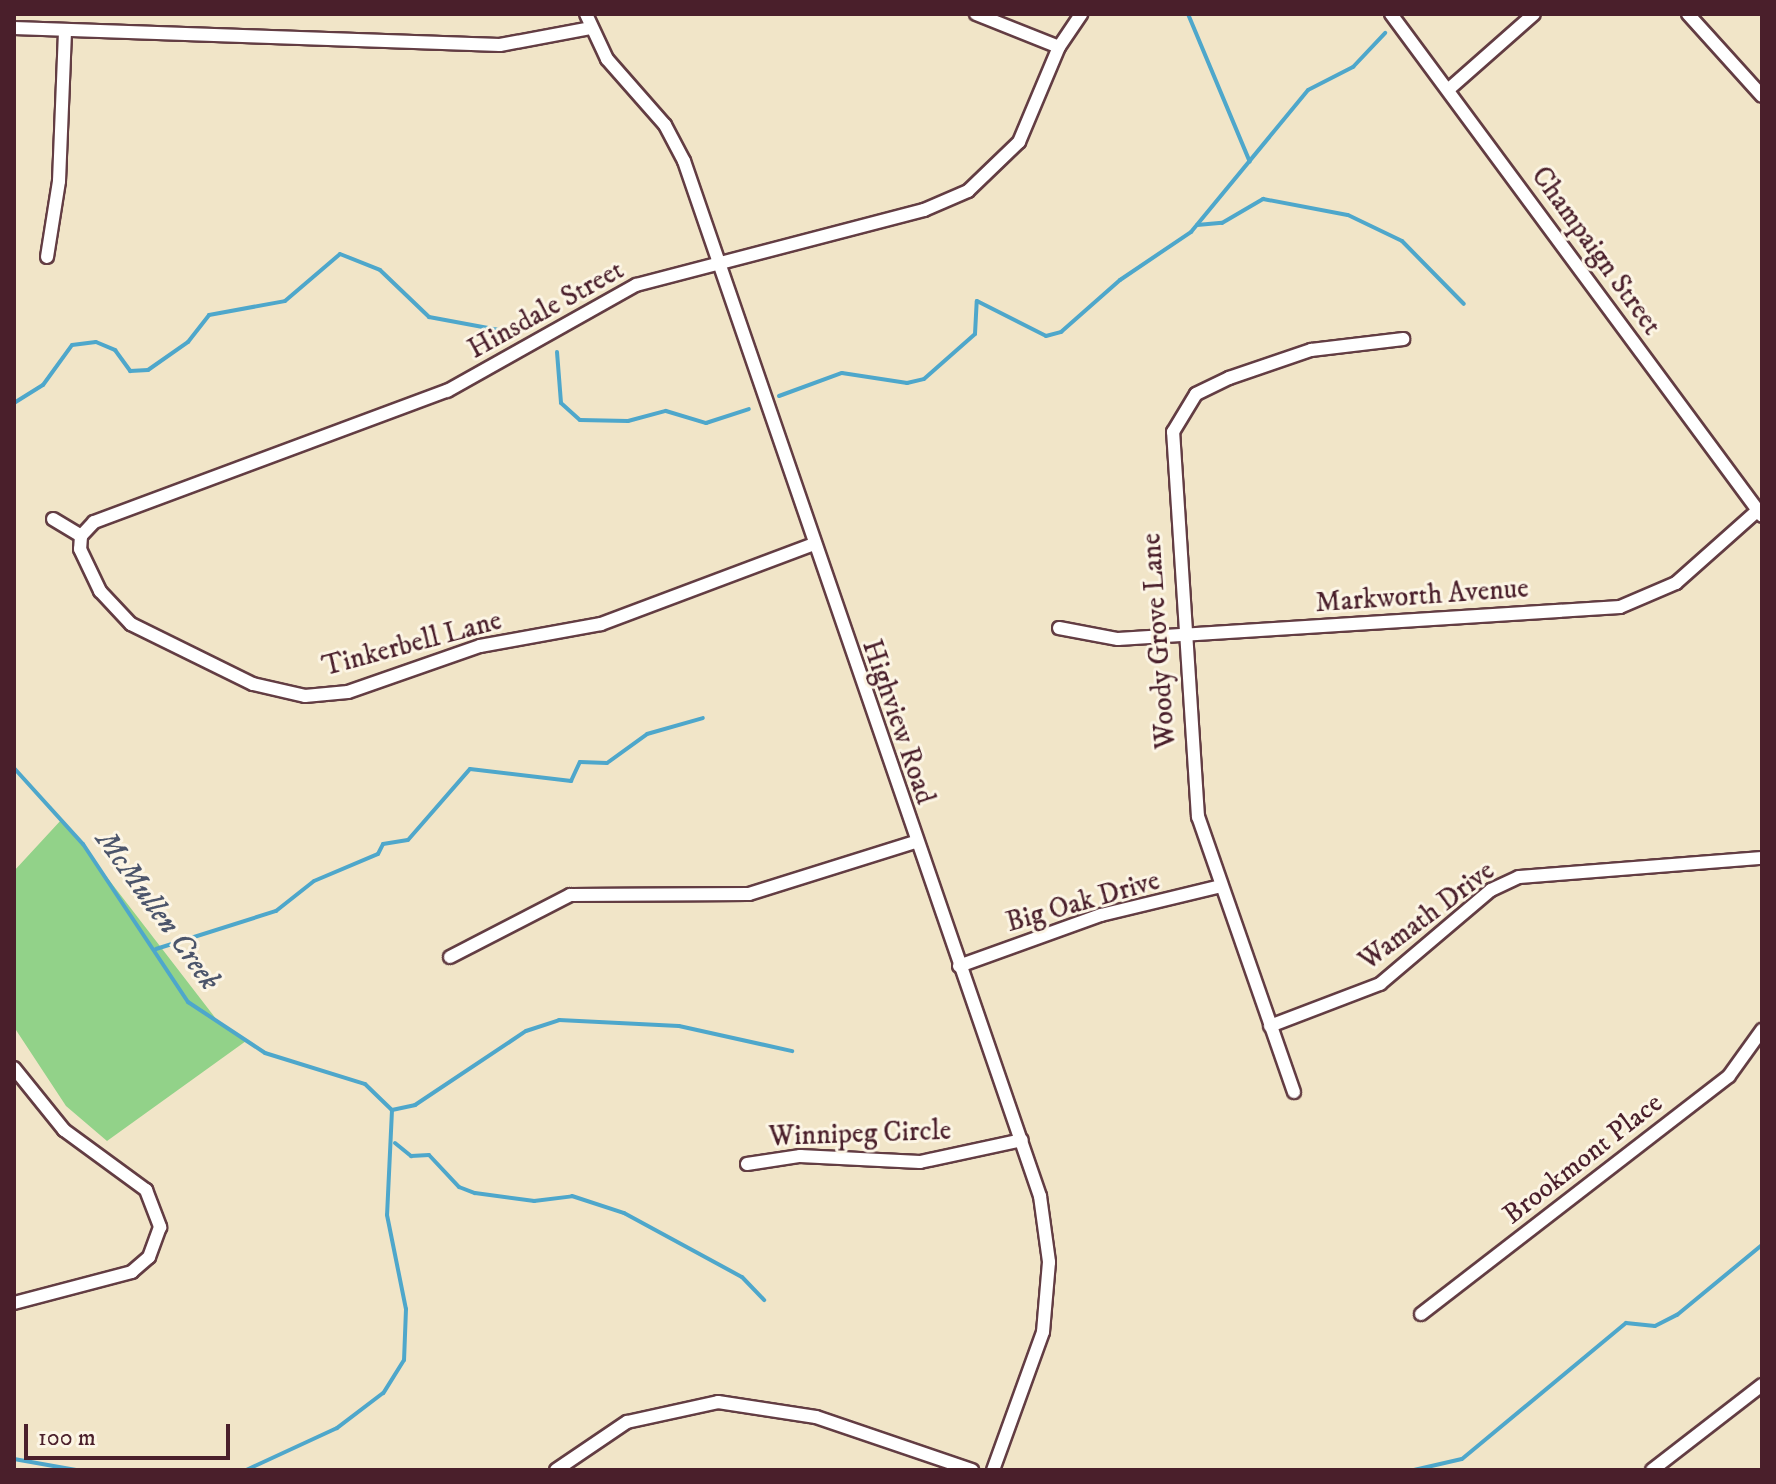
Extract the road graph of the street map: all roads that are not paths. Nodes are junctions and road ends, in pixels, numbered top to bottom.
1 (586, 14) edge
2 (976, 14) edge
3 (1081, 14) edge
4 (1391, 14) edge
5 (1534, 14) edge
6 (1688, 14) edge
7 (14, 28) edge
8 (591, 28) junction
9 (65, 30) junction
10 (1059, 47) junction
11 (1449, 89) junction
12 (1762, 96) edge
13 (47, 257) dead end
14 (716, 260) junction
15 (1403, 339) dead end
16 (1760, 513) edge
17 (53, 519) dead end
18 (81, 536) junction
19 (811, 545) junction
20 (1059, 628) dead end
21 (1182, 636) junction
22 (915, 842) junction
23 (1762, 858) edge
24 (1221, 886) junction
25 (450, 957) dead end
26 (959, 966) junction
27 (1270, 1026) junction
28 (1762, 1030) edge
29 (14, 1068) edge
30 (1294, 1092) dead end
31 (1022, 1140) junction
32 (747, 1164) dead end
33 (14, 1303) edge
34 (1421, 1314) dead end
35 (1762, 1385) edge
36 (556, 1470) edge
37 (972, 1470) edge
38 (993, 1470) edge
39 (1652, 1470) edge

1 - 8 street, Highview Road
2 - 10 street
3 - 10 street, Hinsdale Street
4 - 11 street, Champaign Street
5 - 11 street
6 - 12 street
7 - 9 street
8 - 9 street
8 - 14 street, Highview Road
9 - 13 street
10 - 14 street, Hinsdale Street
11 - 16 street, Champaign Street
14 - 18 street, Hinsdale Street
14 - 19 street, Highview Road
15 - 21 street, Woody Grove Lane
16 - 21 street, Markworth Avenue
17 - 18 street
18 - 19 street, Tinkerbell Lane
19 - 22 street, Highview Road
20 - 21 street, Markworth Avenue
21 - 24 street, Woody Grove Lane
22 - 25 street
22 - 26 street, Highview Road
23 - 27 street, Wamath Drive
24 - 26 street, Big Oak Drive
24 - 27 street, Woody Grove Lane
26 - 31 street, Highview Road
27 - 30 street, Woody Grove Lane
28 - 34 street, Brookmont Place
29 - 33 street
31 - 32 street, Winnipeg Circle
31 - 38 street, Highview Road
35 - 39 street
36 - 37 street

